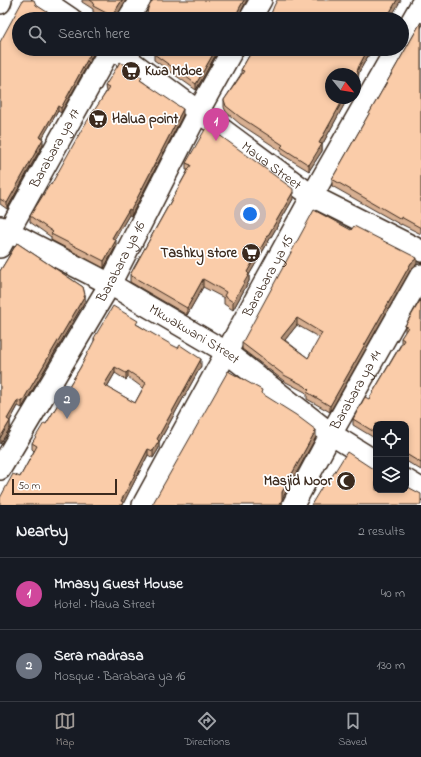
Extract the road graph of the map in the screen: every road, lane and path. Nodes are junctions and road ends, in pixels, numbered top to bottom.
1 (1, 0) edge
2 (43, 0) edge
3 (140, 0) edge
4 (261, 0) edge
5 (0, 3) edge
6 (421, 5) edge
7 (60, 12) edge
8 (132, 12) edge
9 (254, 12) edge
10 (409, 26) edge
11 (106, 56) edge
12 (123, 56) edge
13 (229, 56) edge
14 (392, 56) edge
15 (198, 112) junction
16 (312, 196) junction
17 (3, 235) edge
18 (421, 251) edge
19 (421, 275) edge
20 (110, 284) junction
21 (226, 352) junction
22 (331, 434) junction
23 (373, 460) edge
24 (0, 469) edge
25 (409, 482) edge
26 (421, 489) edge
27 (143, 505) edge
28 (293, 505) edge

1 - 5 street
2 - 7 street
3 - 8 street
4 - 9 street
6 - 10 street
11 - 17 street, Barabara ya 17
12 - 15 street, Maua Street
13 - 15 street, Barabara ya 16
14 - 16 street, Barabara ya 15
15 - 16 street, Maua Street
15 - 20 street, Barabara ya 16
16 - 18 street, Maua Street
16 - 21 street, Barabara ya 15
17 - 20 street, Mkwakwani Street
19 - 22 street, Barabara ya 14
20 - 21 street, Mkwakwani Street
20 - 24 street, Barabara ya 16
21 - 22 street, Mkwakwani Street
21 - 27 street, Barabara ya 15
22 - 23 street, Mkwakwani Street
22 - 28 street, Barabara ya 14
25 - 26 street

